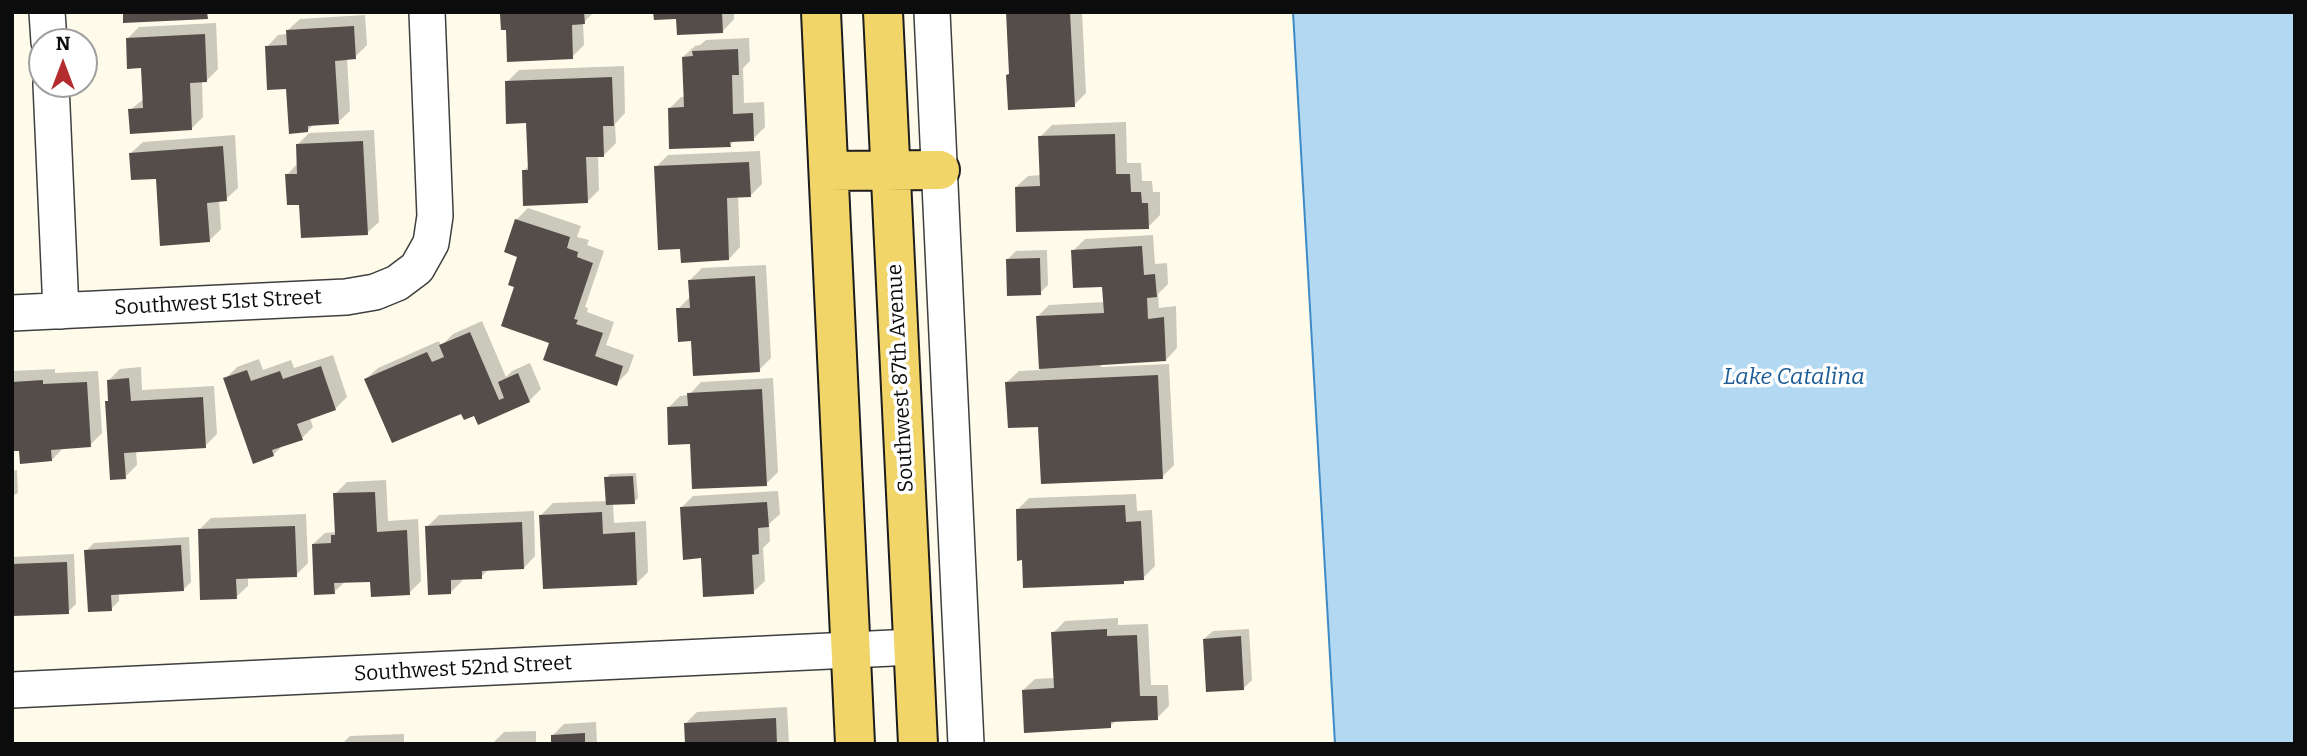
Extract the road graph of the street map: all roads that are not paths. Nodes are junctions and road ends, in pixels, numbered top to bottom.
1 (426, 12) edge
2 (821, 12) edge
3 (883, 12) edge
4 (933, 12) edge
5 (52, 98) edge
6 (891, 170) junction
7 (940, 170) junction
8 (829, 171) junction
9 (61, 311) junction
10 (12, 313) edge
11 (913, 647) junction
12 (850, 650) junction
13 (12, 690) edge
14 (855, 744) edge
15 (918, 744) edge
16 (966, 744) edge

1 - 9 street, Southwest 51st Street
2 - 8 main road
3 - 6 main road, Southwest 87th Avenue
4 - 7 street
5 - 9 street
6 - 7 main road
6 - 8 main road
6 - 11 main road, Southwest 87th Avenue
7 - 16 street
8 - 12 main road
9 - 10 street, Southwest 51st Street
11 - 12 street, Southwest 52nd Street
11 - 15 main road, Southwest 87th Avenue
12 - 13 street, Southwest 52nd Street
12 - 14 main road

